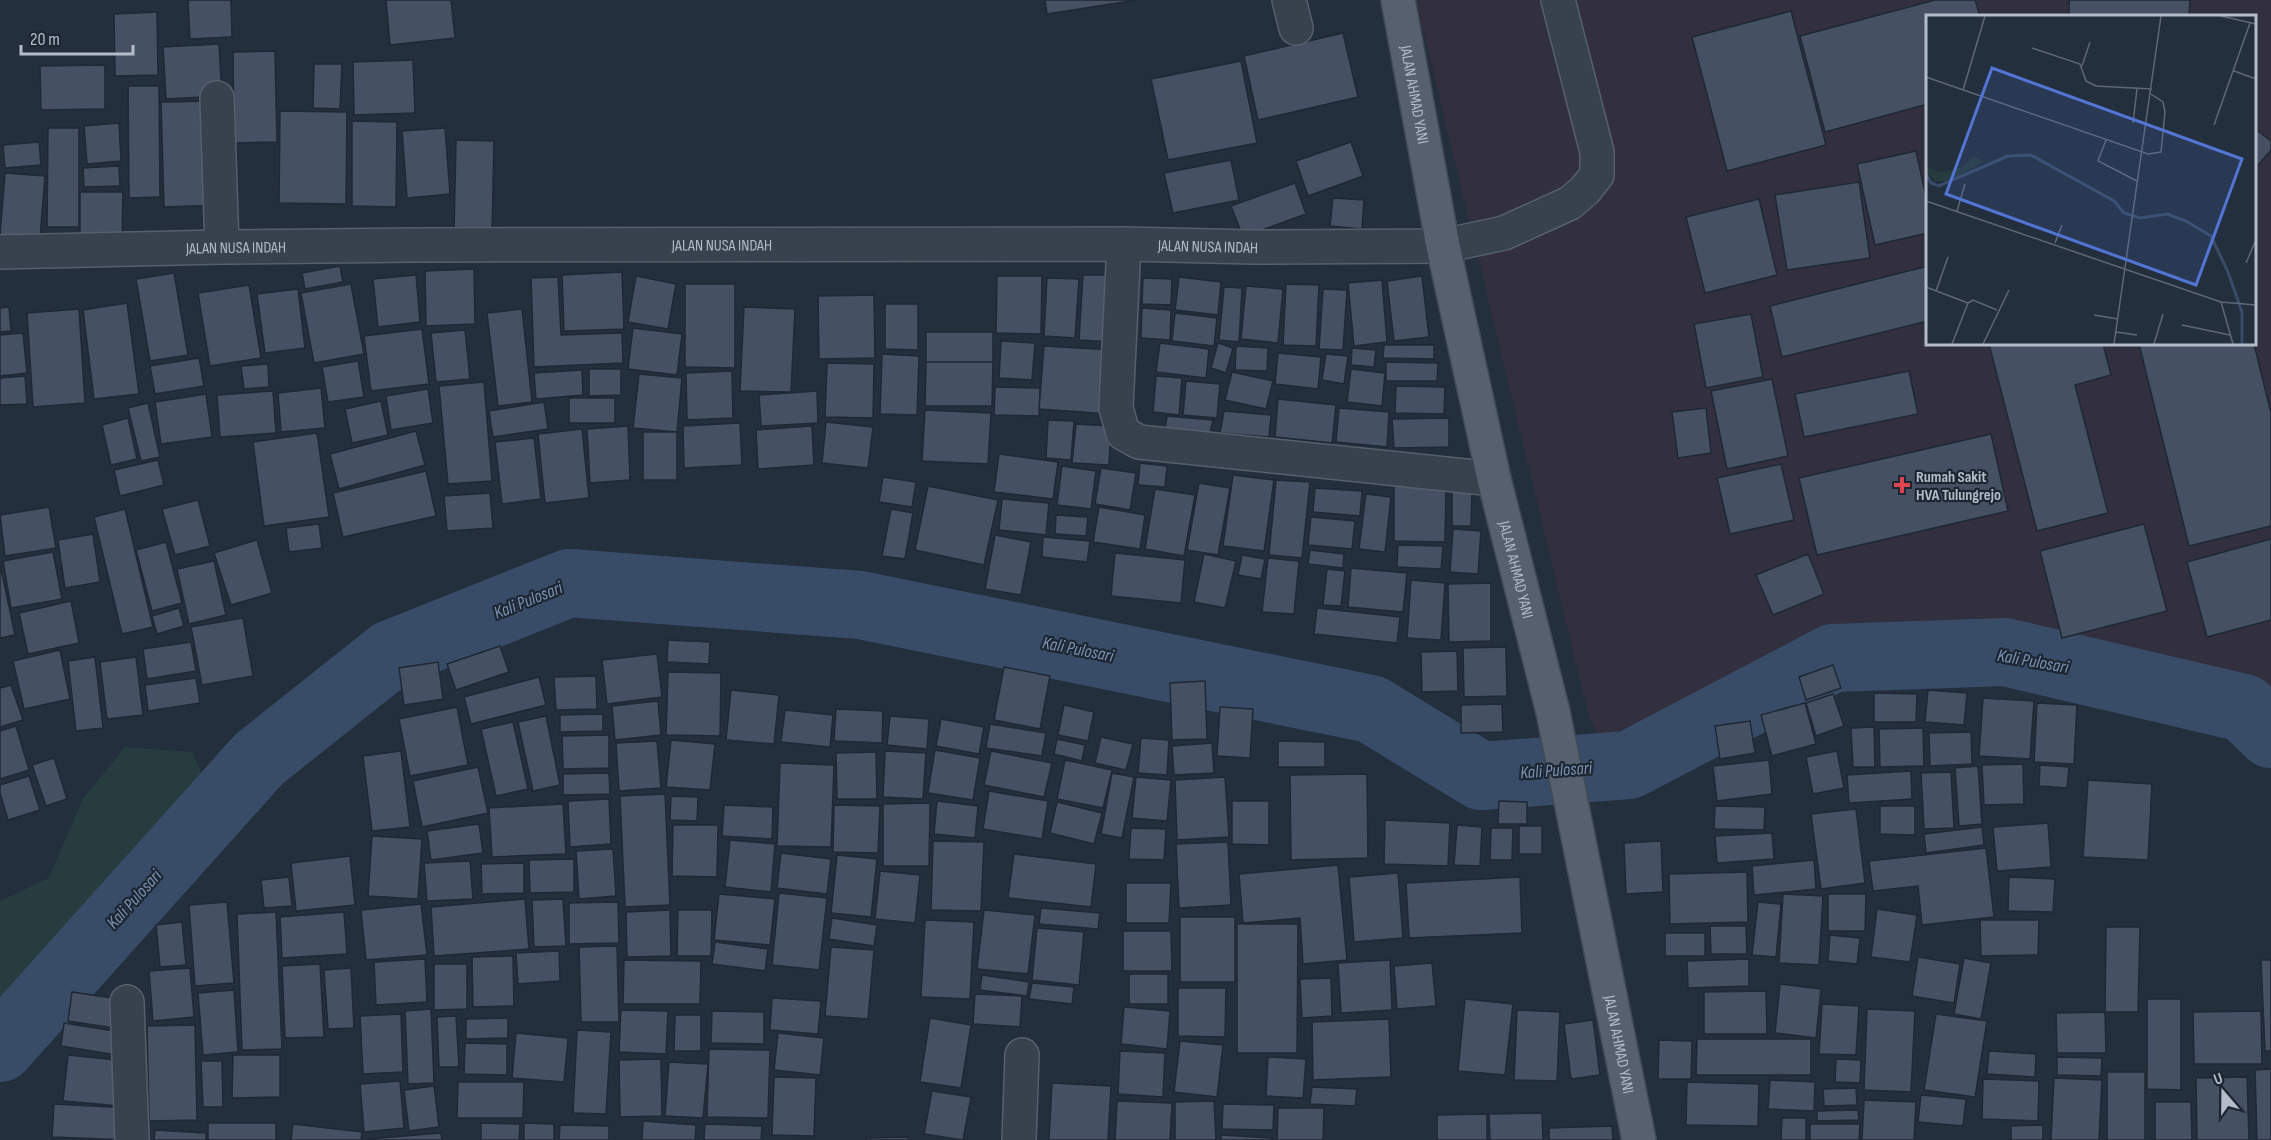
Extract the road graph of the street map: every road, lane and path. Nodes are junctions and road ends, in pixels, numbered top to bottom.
1 (1398, 0) edge
2 (1558, 0) edge
3 (217, 98) dead end
4 (1124, 244) junction
5 (1443, 246) junction
6 (222, 247) junction
7 (0, 252) edge
8 (1494, 479) junction
9 (127, 1002) dead end
10 (1022, 1054) dead end
11 (132, 1140) edge
12 (1019, 1140) edge
13 (1639, 1140) edge

1 - 5 main road, JALAN AHMAD YANI
2 - 5 street, JALAN NUSA INDAH
3 - 6 street
4 - 5 street, JALAN NUSA INDAH
4 - 6 street, JALAN NUSA INDAH
4 - 8 street
5 - 8 main road, JALAN AHMAD YANI
6 - 7 street, JALAN NUSA INDAH
8 - 13 main road, JALAN AHMAD YANI
9 - 11 street
10 - 12 street

